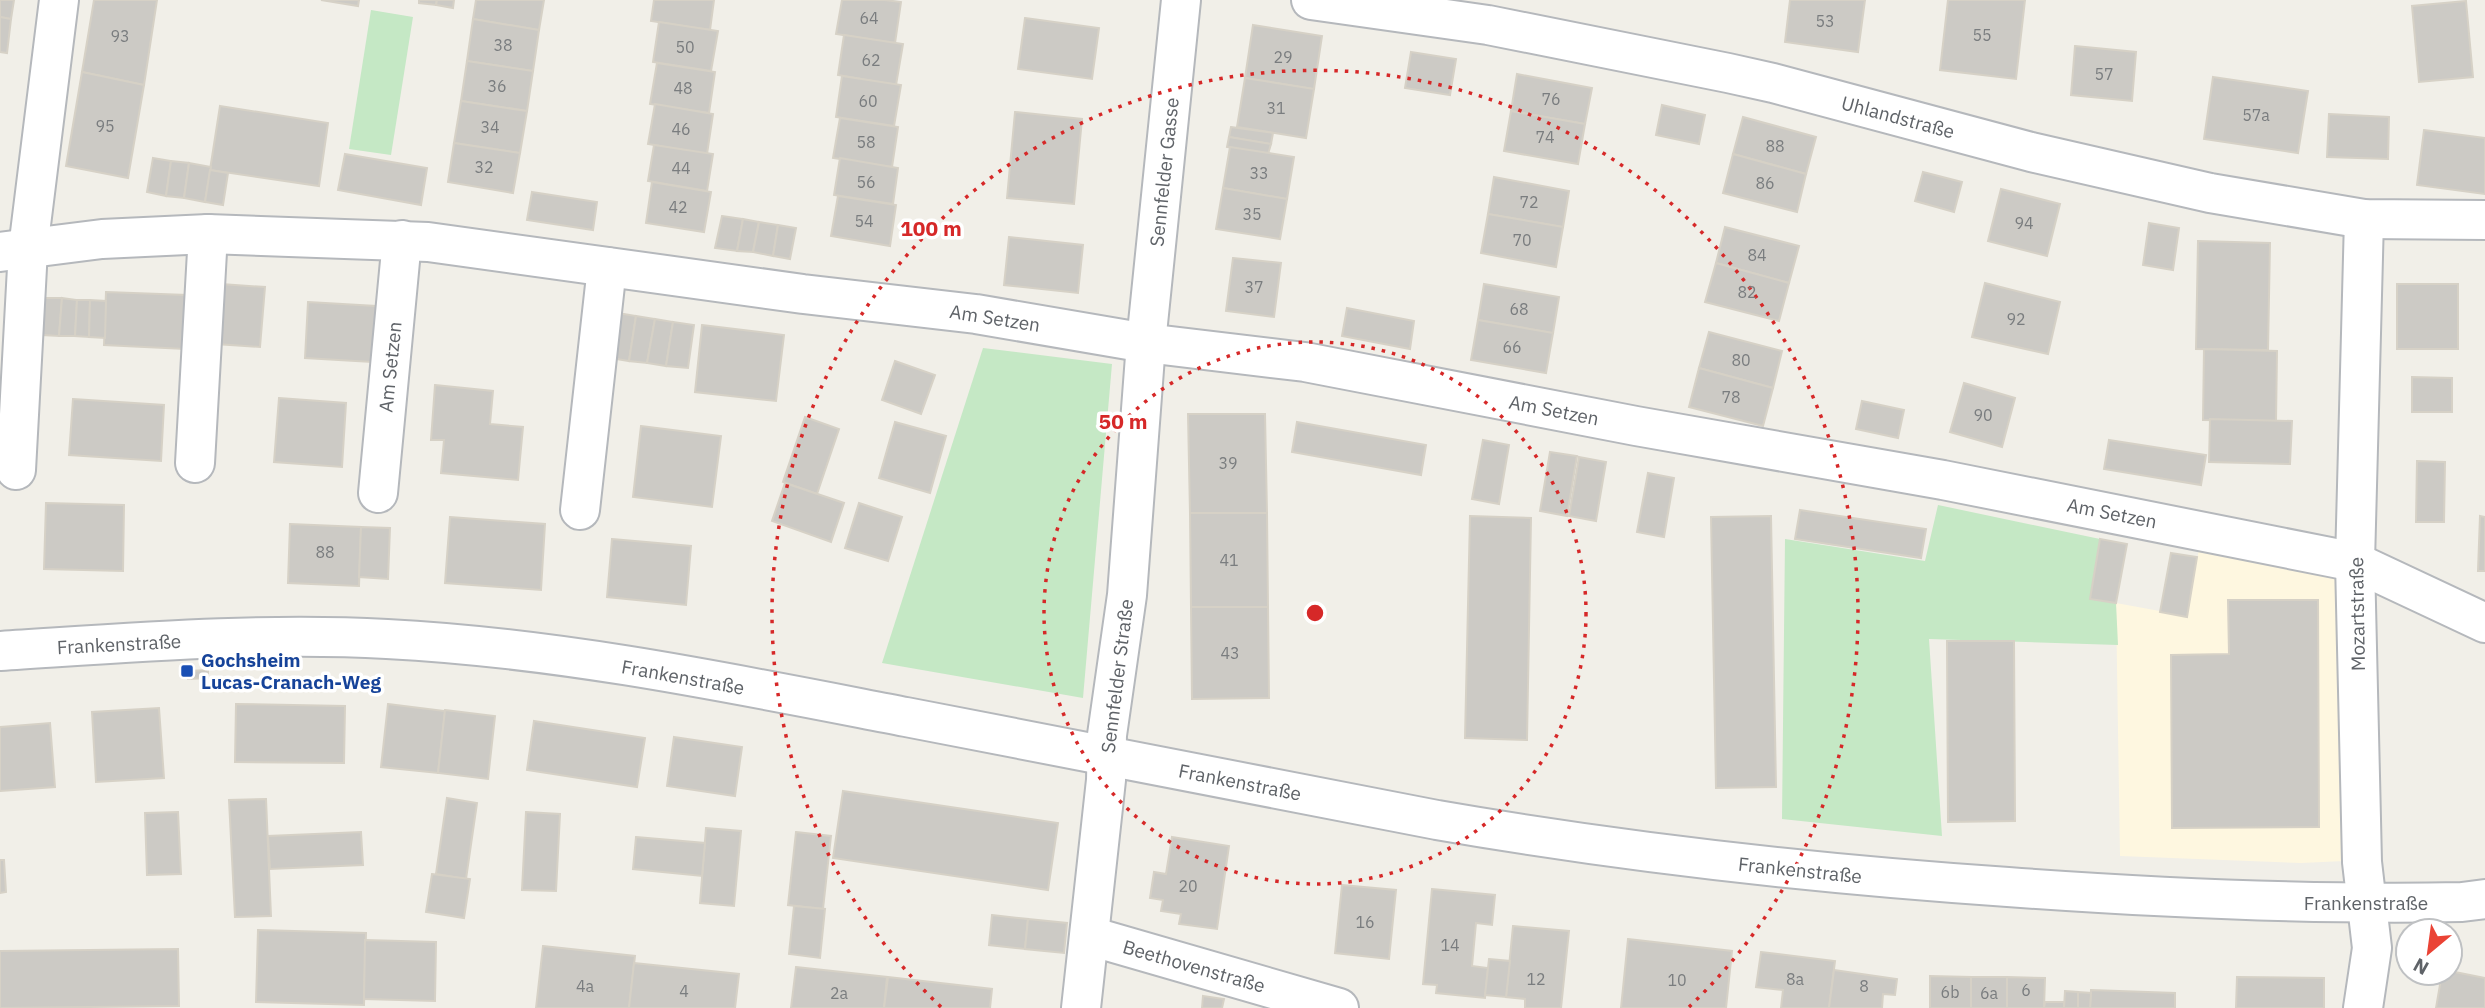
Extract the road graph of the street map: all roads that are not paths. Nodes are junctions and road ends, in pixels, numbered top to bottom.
1 (59, 0) edge
2 (1181, 0) edge
3 (1311, 0) edge
4 (2364, 219) junction
5 (2485, 220) edge
6 (208, 234) junction
7 (402, 240) junction
8 (14, 250) edge
9 (607, 267) junction
10 (1146, 343) junction
11 (195, 463) dead end
12 (16, 470) dead end
13 (378, 493) dead end
14 (580, 510) dead end
15 (2355, 562) junction
16 (2485, 623) edge
17 (0, 651) edge
18 (1107, 756) junction
19 (2485, 899) edge
20 (2367, 904) junction
21 (1090, 936) junction
22 (1082, 1008) edge
23 (1339, 1008) edge
24 (2363, 1008) edge

1 - 8 street
2 - 10 street, Sennfelder Gasse
3 - 4 street, Uhlandstraße
4 - 5 street, Uhlandstraße
4 - 15 street, Mozartstraße
6 - 7 street, Am Setzen
6 - 8 street, Am Setzen
6 - 11 street
7 - 9 street, Am Setzen
7 - 13 street, Am Setzen
8 - 12 street
9 - 10 street, Am Setzen
9 - 14 street
10 - 15 street, Am Setzen
10 - 18 street, Sennfelder Straße
15 - 16 street, Am Setzen
15 - 20 street, Mozartstraße
17 - 18 street, Frankenstraße
18 - 20 street, Frankenstraße
18 - 21 street, Sennfelder Straße
19 - 20 street, Frankenstraße
20 - 24 street, Mozartstraße
21 - 22 street, Sennfelder Straße
21 - 23 street, Beethovenstraße

